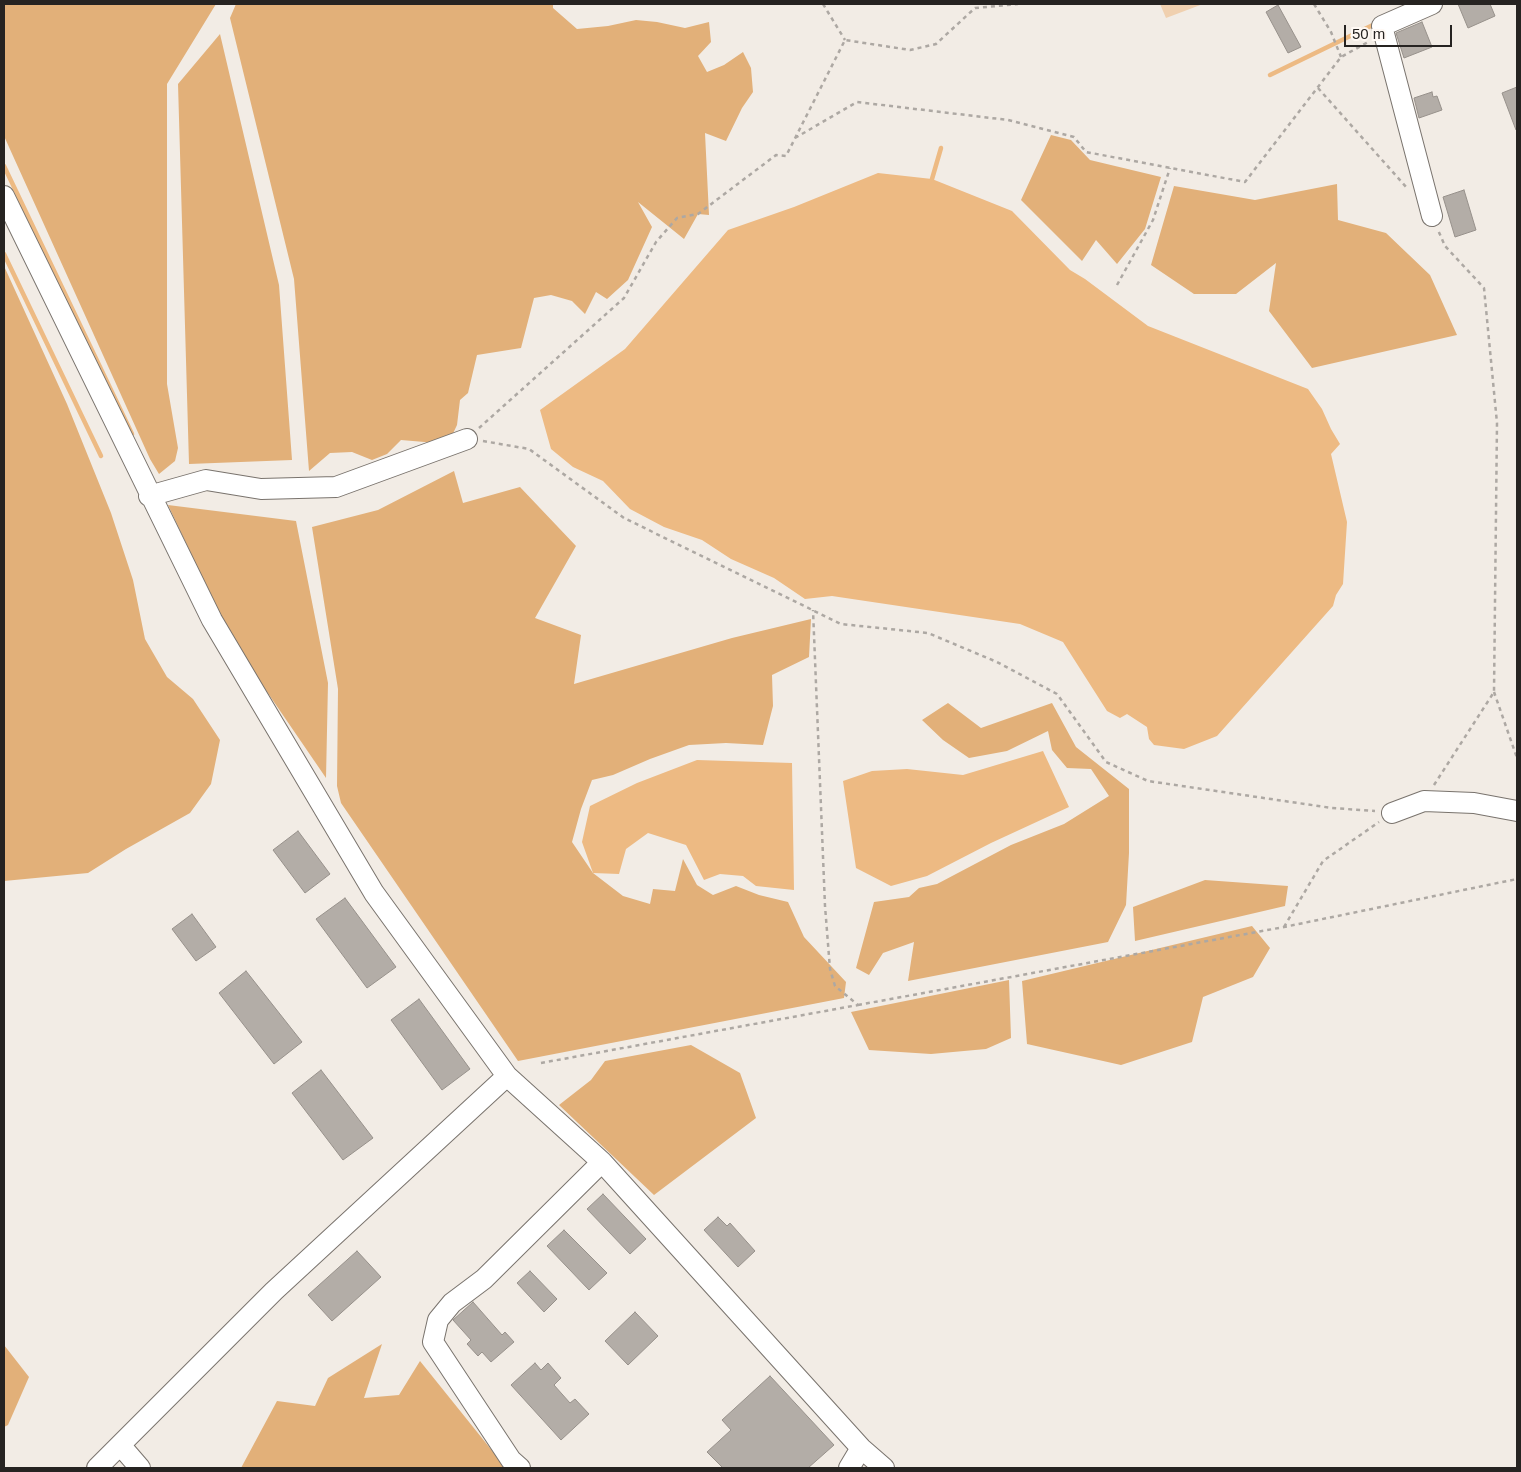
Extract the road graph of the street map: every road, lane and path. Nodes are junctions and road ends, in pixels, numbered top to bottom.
1 (823, 4) edge
2 (1018, 4) edge
3 (1314, 4) edge
4 (1432, 4) edge
5 (1384, 32) junction
6 (845, 40) junction
7 (1341, 57) junction
8 (1318, 88) junction
9 (795, 139) junction
10 (1170, 168) junction
11 (1413, 195) dead end
12 (4, 196) edge
13 (1432, 216) joint
14 (1117, 285) dead end
15 (467, 439) junction
16 (149, 496) junction
17 (813, 610) junction
18 (1494, 692) junction
19 (1517, 758) edge
20 (1424, 801) junction
21 (1517, 811) edge
22 (1392, 812) junction
23 (1517, 879) edge
24 (1284, 927) junction
25 (858, 1005) junction
26 (541, 1063) dead end
27 (507, 1076) junction
28 (602, 1162) junction
29 (121, 1446) junction
30 (861, 1448) junction
31 (97, 1468) edge
32 (140, 1468) edge
33 (520, 1468) edge
34 (850, 1468) edge
35 (884, 1468) edge

1 - 6 path
2 - 6 path
3 - 7 path
4 - 5 street
5 - 7 path
5 - 13 street
6 - 9 path
7 - 8 path
8 - 10 path
8 - 11 path
9 - 10 path
9 - 15 path
10 - 14 path
12 - 16 street
13 - 18 path
15 - 16 street
15 - 17 path
16 - 27 street
17 - 22 path
17 - 25 path
18 - 19 path
18 - 20 path
20 - 21 street
20 - 22 street
22 - 24 path
23 - 24 path
24 - 25 path
25 - 26 path
27 - 28 street
27 - 29 street
28 - 30 street
28 - 33 street
29 - 31 street
29 - 32 street
30 - 34 street
30 - 35 street

